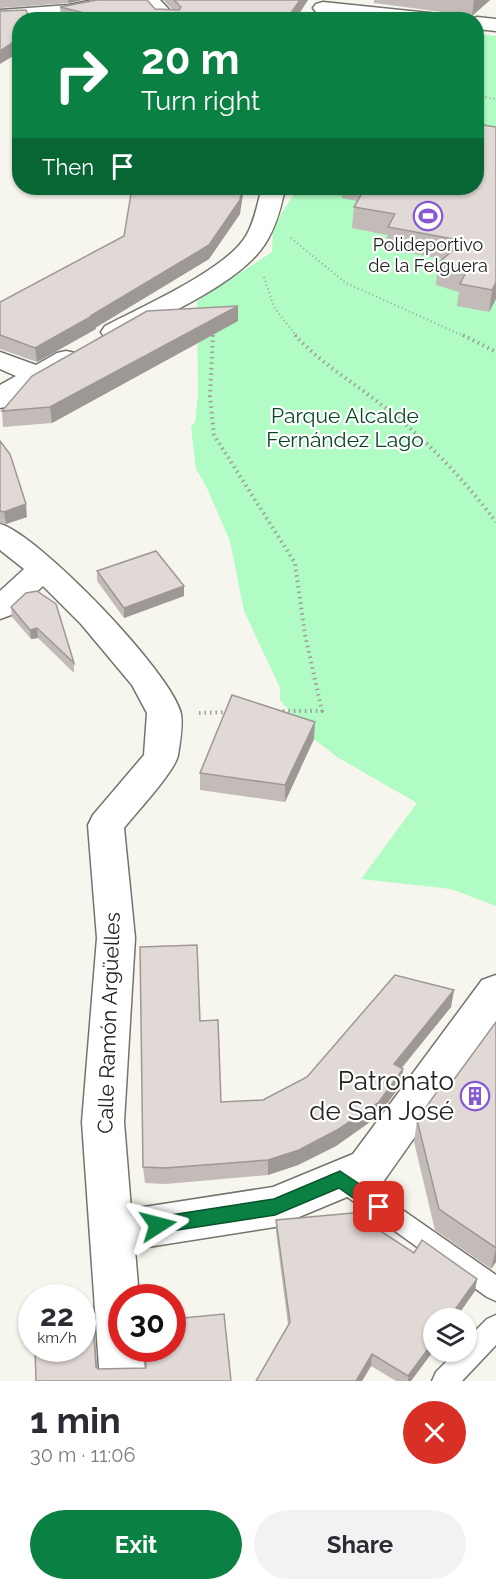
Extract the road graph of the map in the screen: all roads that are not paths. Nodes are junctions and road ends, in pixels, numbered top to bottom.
1 (122, 0) edge
2 (149, 0) edge
3 (322, 9) edge
4 (55, 12) edge
5 (161, 12) edge
6 (354, 12) edge
7 (272, 195) edge
8 (0, 360) edge
9 (38, 375) junction
10 (0, 400) edge
11 (0, 534) edge
12 (43, 569) junction
13 (0, 608) edge
14 (496, 991) edge
15 (340, 1179) junction
16 (111, 1232) junction
17 (496, 1289) edge
18 (496, 1326) edge
19 (123, 1381) edge
20 (445, 1381) edge

1 - 4 street
2 - 5 street
3 - 6 street
7 - 9 street
8 - 9 street
9 - 10 street
11 - 12 street
12 - 13 street
12 - 16 street, Calle Ramón Argüelles
14 - 15 street
15 - 16 street
15 - 17 lane
16 - 19 street, Calle Ramón Argüelles
18 - 20 lane

